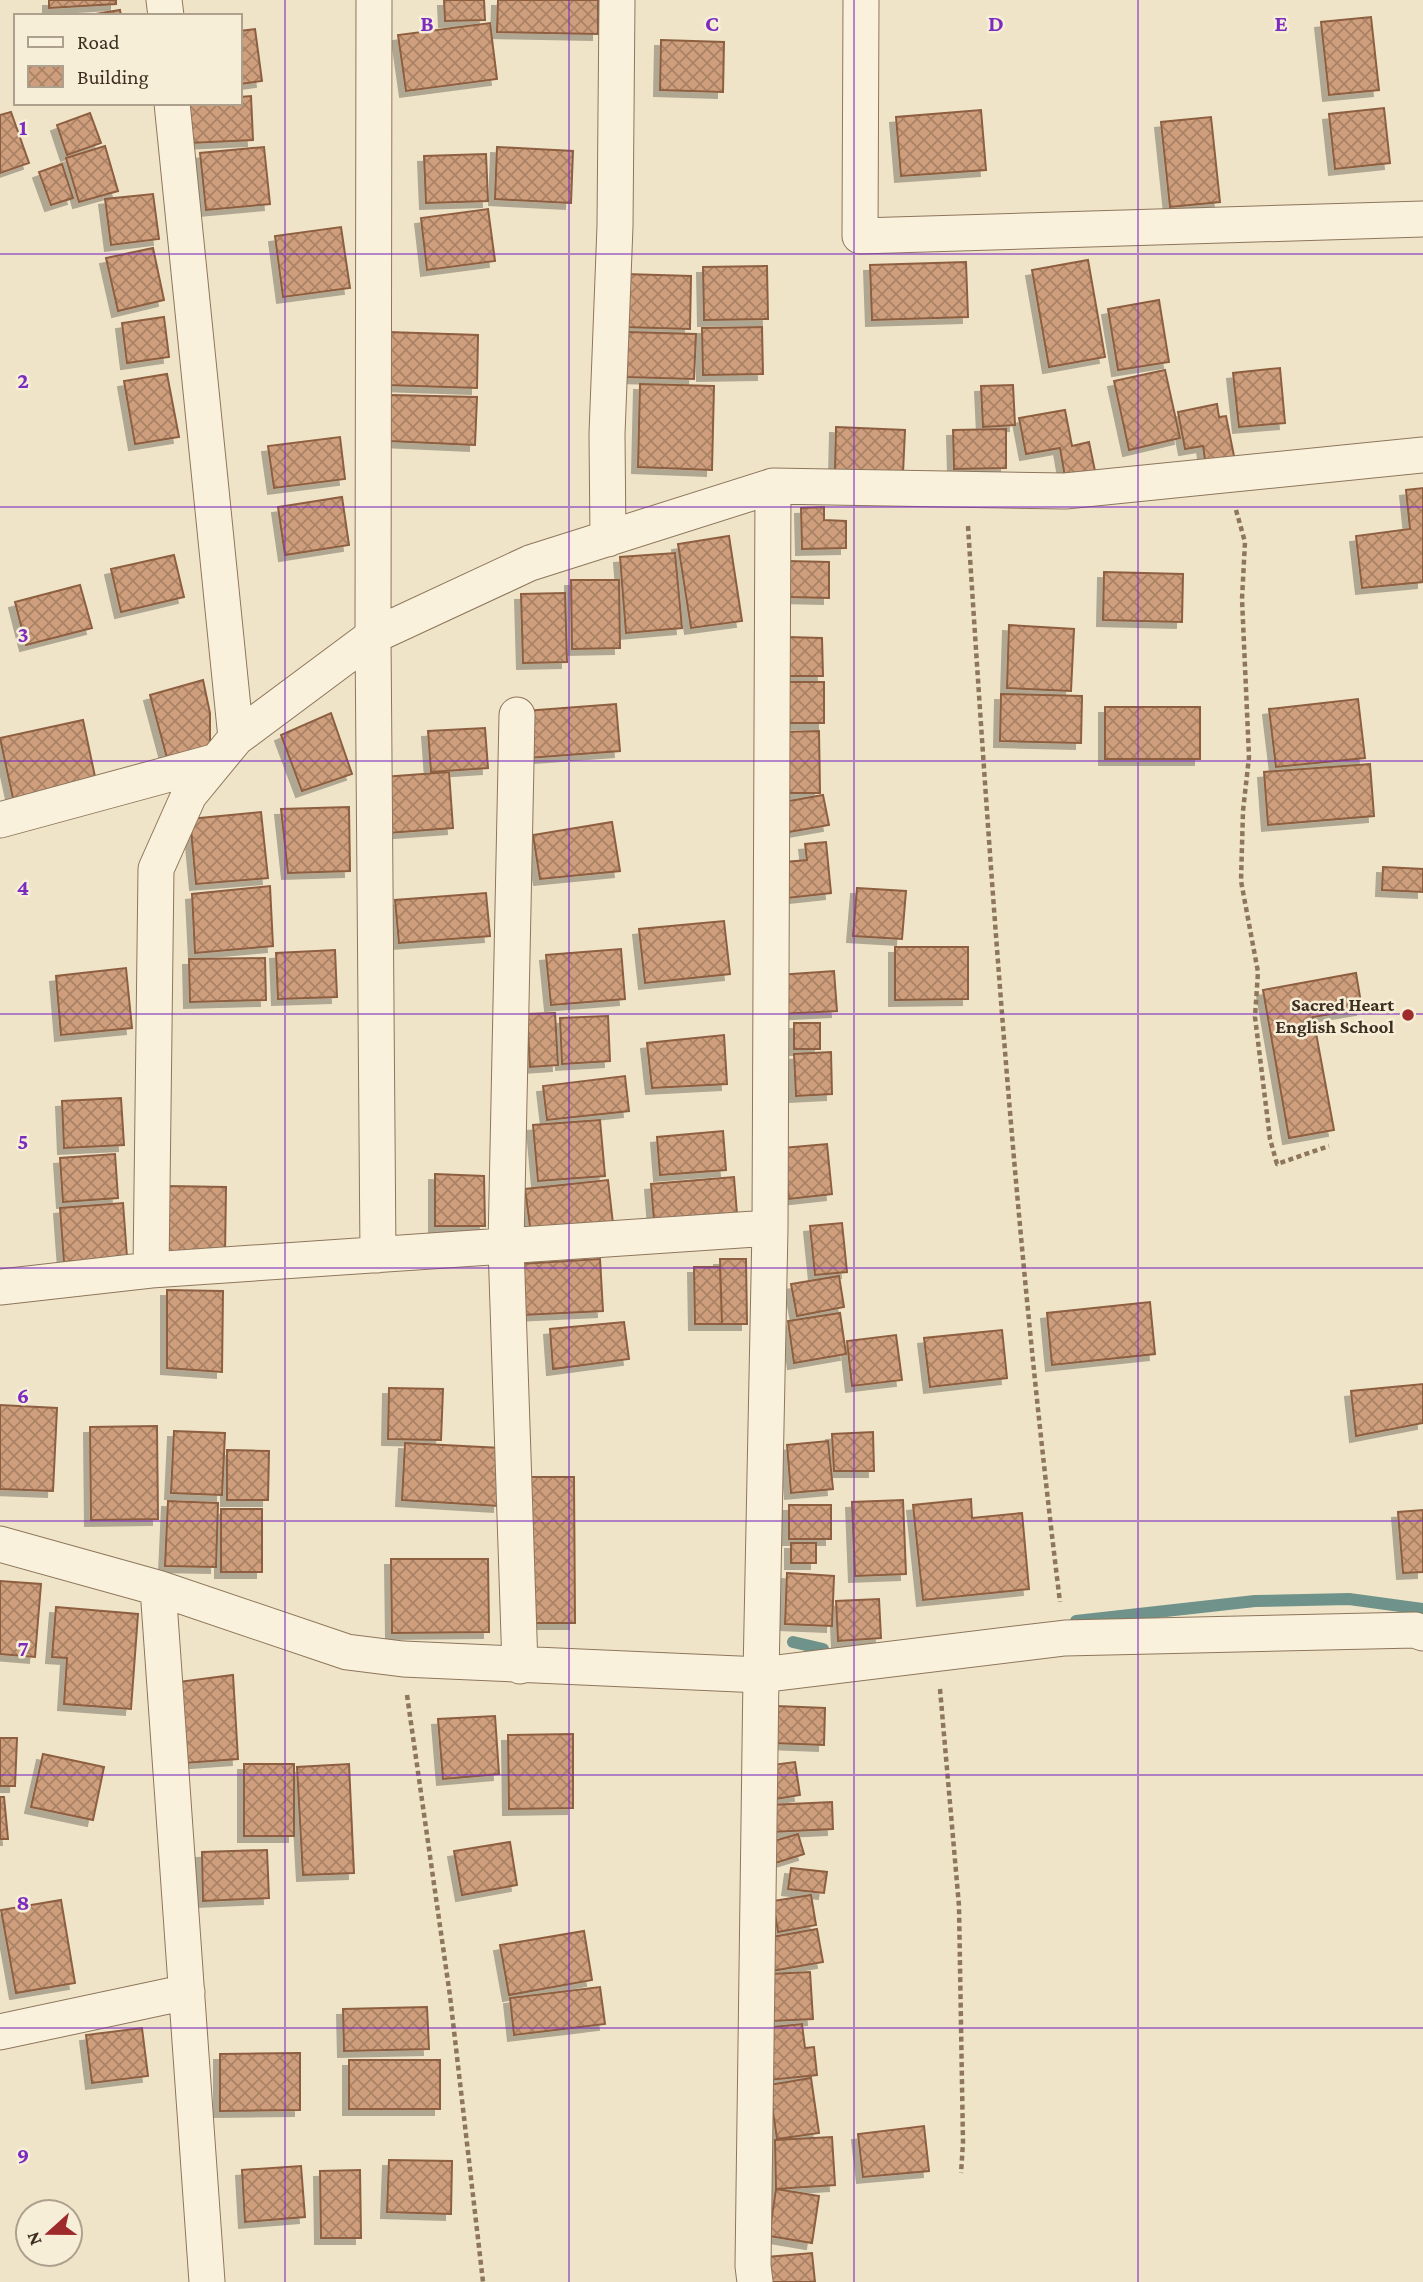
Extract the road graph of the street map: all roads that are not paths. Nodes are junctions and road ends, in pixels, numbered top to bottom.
1 (374, 0) edge
2 (617, 0) edge
3 (861, 0) edge
4 (172, 105) edge
5 (1423, 219) edge
6 (1423, 455) edge
7 (773, 486) junction
8 (608, 539) junction
9 (373, 636) junction
10 (517, 715) dead end
11 (226, 750) junction
12 (0, 820) edge
13 (770, 1228) junction
14 (506, 1246) junction
15 (378, 1255) junction
16 (151, 1270) junction
17 (0, 1287) edge
18 (0, 1544) edge
19 (158, 1588) junction
20 (1423, 1633) edge
21 (520, 1666) junction
22 (761, 1675) junction
23 (187, 1992) junction
24 (0, 2032) edge
25 (207, 2282) edge
26 (755, 2282) edge

1 - 9 street
2 - 8 street
3 - 5 street
4 - 11 street
6 - 7 street
7 - 8 street
7 - 13 street
8 - 9 street
9 - 11 street
9 - 15 street
10 - 14 street
11 - 12 street
11 - 16 street
13 - 14 street
13 - 22 street
14 - 15 street
14 - 21 street
15 - 16 street
16 - 17 street
18 - 19 street
19 - 21 street
19 - 23 street
20 - 22 street
21 - 22 street
22 - 26 street
23 - 24 street
23 - 25 street

